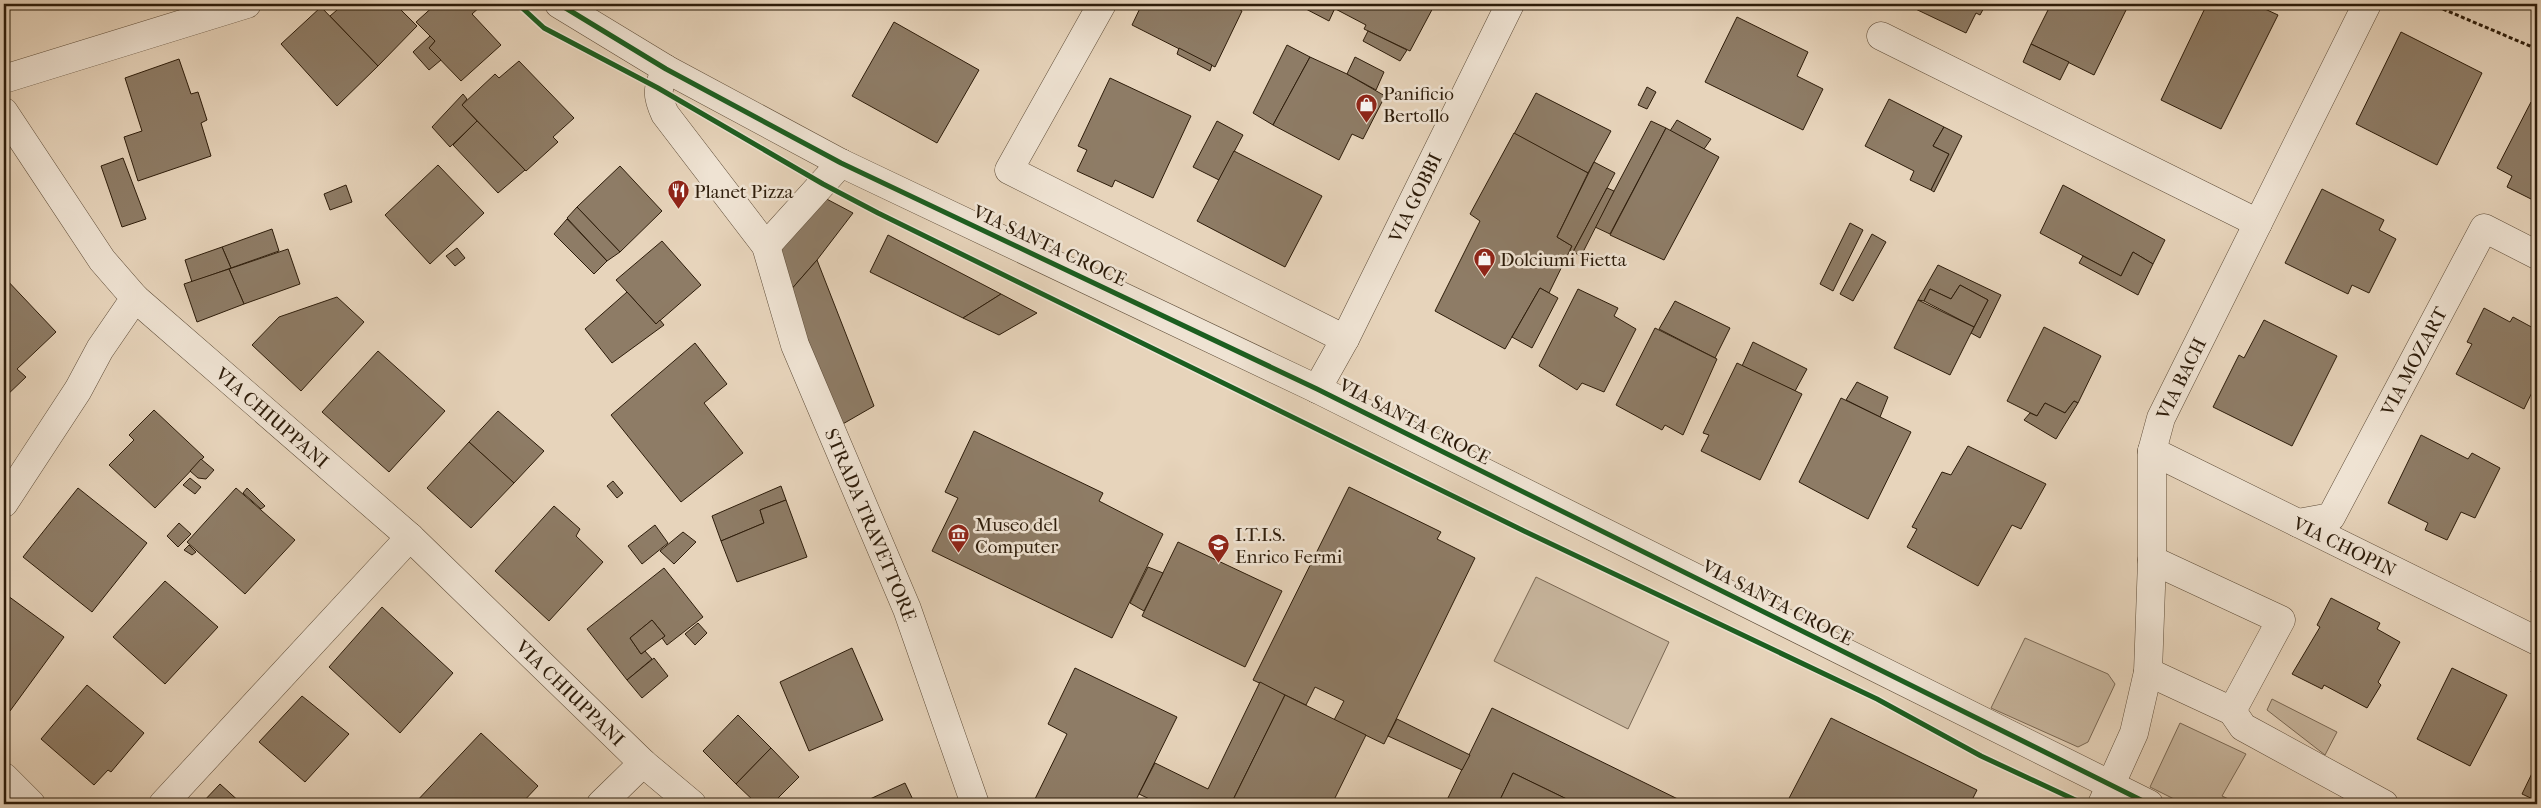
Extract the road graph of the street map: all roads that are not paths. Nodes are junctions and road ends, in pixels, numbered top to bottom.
1 (247, 4) edge
2 (559, 4) edge
3 (1102, 4) edge
4 (1510, 4) edge
5 (2367, 4) edge
6 (1881, 36) dead end
7 (666, 69) junction
8 (4, 79) edge
9 (4, 112) edge
10 (841, 163) junction
11 (2258, 224) junction
12 (766, 246) junction
13 (2537, 255) edge
14 (135, 298) junction
15 (1345, 339) junction
16 (1317, 389) junction
17 (2152, 451) junction
18 (4, 503) edge
19 (2298, 523) junction
20 (410, 537) junction
21 (2152, 560) junction
22 (2537, 640) edge
23 (2148, 672) junction
24 (2232, 711) junction
25 (644, 763) junction
26 (4, 777) edge
27 (2106, 795) edge
28 (31, 804) edge
29 (163, 804) edge
30 (601, 804) edge
31 (692, 804) edge
32 (975, 804) edge
33 (2149, 804) edge
34 (2384, 804) edge

1 - 8 street
2 - 7 street, VIA SANTA CROCE
3 - 15 street
4 - 15 street, VIA GOBBI
5 - 11 street, VIA BACH
6 - 11 street
7 - 10 street, VIA SANTA CROCE
7 - 12 street, STRADA TRAVETTORE
9 - 14 street, VIA CHIUPPANI
10 - 12 street
10 - 16 street, VIA SANTA CROCE
11 - 17 street, VIA BACH
12 - 32 street, STRADA TRAVETTORE
13 - 19 street, VIA MOZART
14 - 18 street
14 - 20 street, VIA CHIUPPANI
15 - 16 street, VIA GOBBI
16 - 27 street, VIA SANTA CROCE
17 - 19 street, VIA CHOPIN
17 - 21 street, VIA BACH
19 - 22 street, VIA CHOPIN
20 - 25 street, VIA CHIUPPANI
20 - 29 street
21 - 23 street, VIA BACH
21 - 24 street
23 - 24 street
23 - 27 street, VIA BACH
24 - 34 street
25 - 30 street
25 - 31 street, VIA CHIUPPANI
26 - 28 street
27 - 33 street, VIA SANTA CROCE

